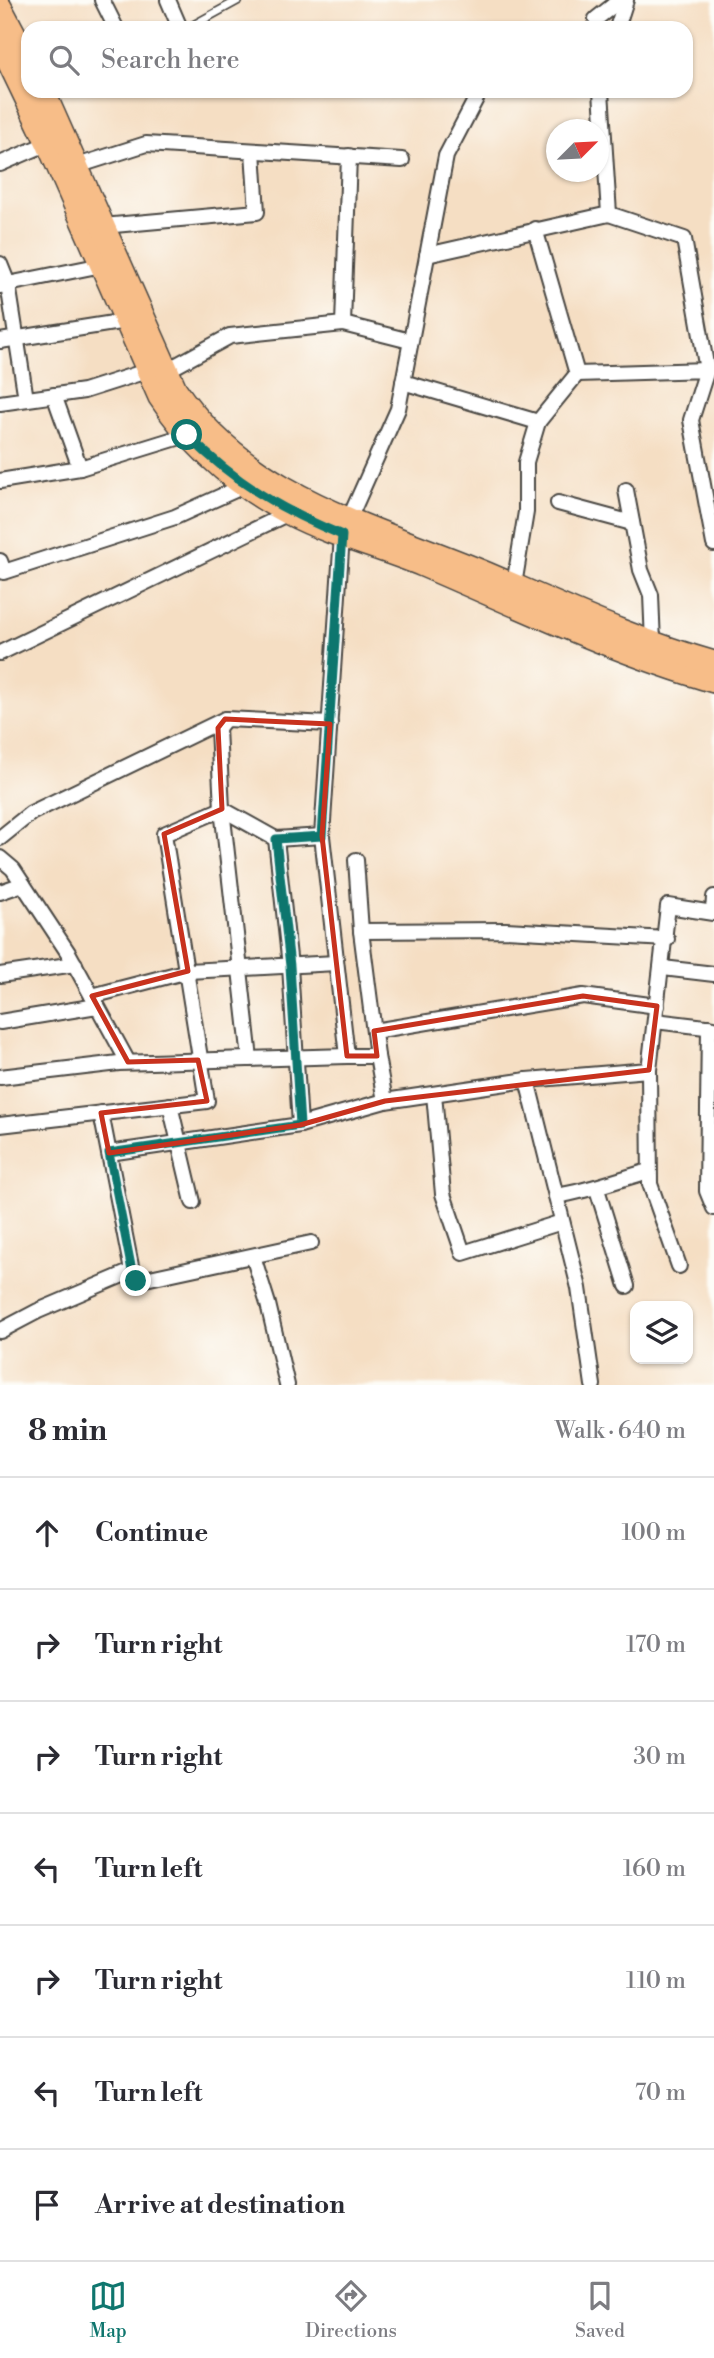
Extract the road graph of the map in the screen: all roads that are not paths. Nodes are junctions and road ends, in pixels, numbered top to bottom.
1 (102, 0) edge
2 (168, 0) edge
3 (239, 0) edge
4 (620, 0) edge
5 (626, 0) edge
6 (0, 7) edge
7 (596, 19) dead end
8 (112, 21) edge
9 (177, 21) edge
10 (201, 21) edge
11 (619, 21) edge
12 (0, 43) edge
13 (21, 47) edge
14 (21, 79) edge
15 (32, 98) edge
16 (46, 98) edge
17 (476, 98) edge
18 (601, 98) edge
19 (56, 140) junction
20 (253, 151) junction
21 (349, 156) junction
22 (402, 160) dead end
23 (0, 164) edge
24 (77, 166) junction
25 (609, 214) junction
26 (103, 226) junction
27 (535, 229) junction
28 (427, 255) junction
29 (0, 264) edge
30 (102, 265) junction
31 (4, 285) edge
32 (126, 321) junction
33 (343, 324) junction
34 (8, 340) edge
35 (411, 341) junction
36 (159, 369) junction
37 (707, 370) junction
38 (577, 374) junction
39 (403, 382) junction
40 (54, 395) junction
41 (26, 399) junction
42 (0, 403) edge
43 (538, 422) junction
44 (187, 435) junction
45 (80, 468) junction
46 (0, 481) edge
47 (246, 485) junction
48 (626, 489) dead end
49 (558, 503) dead end
50 (289, 513) junction
51 (632, 523) junction
52 (345, 527) junction
53 (714, 544) edge
54 (415, 553) junction
55 (1, 568) edge
56 (514, 585) junction
57 (653, 643) junction
58 (0, 653) edge
59 (714, 663) edge
60 (714, 681) edge
61 (225, 719) junction
62 (330, 724) junction
63 (222, 809) junction
64 (322, 836) junction
65 (0, 838) edge
66 (276, 839) junction
67 (0, 858) edge
68 (356, 860) dead end
69 (23, 884) junction
70 (0, 892) edge
71 (714, 897) edge
72 (713, 914) edge
73 (361, 931) junction
74 (667, 939) junction
75 (336, 963) junction
76 (75, 964) junction
77 (290, 966) junction
78 (239, 968) junction
79 (663, 968) junction
80 (188, 971) junction
81 (714, 974) edge
82 (0, 975) edge
83 (95, 1001) junction
84 (657, 1006) junction
85 (655, 1021) junction
86 (0, 1022) edge
87 (712, 1028) edge
88 (374, 1031) junction
89 (347, 1056) junction
90 (377, 1056) junction
91 (297, 1057) junction
92 (250, 1059) junction
93 (198, 1060) junction
94 (128, 1062) junction
95 (649, 1070) junction
96 (0, 1077) edge
97 (527, 1080) junction
98 (434, 1094) junction
99 (386, 1101) junction
100 (170, 1105) junction
101 (101, 1113) junction
102 (0, 1125) edge
103 (300, 1125) junction
104 (180, 1142) junction
105 (109, 1153) junction
106 (649, 1171) junction
107 (597, 1189) junction
108 (556, 1196) junction
109 (193, 1202) dead end
110 (714, 1208) edge
111 (562, 1222) junction
112 (311, 1243) dead end
113 (253, 1256) junction
114 (679, 1266) dead end
115 (132, 1271) junction
116 (627, 1286) dead end
117 (0, 1331) edge
118 (287, 1385) edge
119 (593, 1385) edge

1 - 8 street
2 - 9 street
3 - 10 lane
4 - 7 street
5 - 11 street
6 - 13 main road
12 - 14 main road
15 - 19 main road
16 - 19 main road
17 - 28 street
18 - 25 street
19 - 23 street
19 - 24 main road
19 - 30 main road
20 - 21 street
20 - 24 street
20 - 26 street
21 - 22 street
21 - 33 street
24 - 26 main road
25 - 27 street
25 - 37 street
26 - 36 main road
27 - 28 street
27 - 38 street
28 - 35 street
29 - 31 street
30 - 31 street
30 - 32 main road
31 - 34 street
32 - 34 street
32 - 36 main road
33 - 35 street
33 - 36 street
34 - 41 street
35 - 39 street
36 - 40 street
36 - 44 main road
36 - 52 main road
37 - 38 street
37 - 53 street
38 - 43 street
39 - 43 street
39 - 52 street
40 - 41 street
40 - 45 street
41 - 42 street
43 - 56 street
44 - 45 street
44 - 47 main road
45 - 46 street
47 - 50 main road
47 - 55 street
48 - 51 street
49 - 51 street
50 - 52 main road
50 - 58 street
51 - 57 street
52 - 54 main road
52 - 62 street
54 - 56 main road
54 - 60 main road
56 - 57 main road
57 - 59 main road
61 - 62 street
61 - 63 street
61 - 65 street
62 - 64 street
63 - 66 street
63 - 78 street
63 - 80 street
64 - 66 street
64 - 75 street
66 - 77 street
67 - 69 street
68 - 73 street
69 - 70 street
69 - 76 street
71 - 72 street
72 - 74 street
73 - 74 street
73 - 88 street
74 - 79 street
75 - 77 street
75 - 89 street
76 - 82 street
76 - 83 street
77 - 78 street
77 - 91 street
78 - 80 street
78 - 92 street
79 - 81 street
79 - 84 street
80 - 83 street
80 - 93 street
83 - 86 street
83 - 94 street
84 - 85 street
84 - 88 street
85 - 87 street
85 - 95 street
87 - 110 street
88 - 90 street
89 - 90 street
89 - 91 street
90 - 99 street
91 - 92 street
91 - 103 street
92 - 93 street
93 - 94 street
93 - 100 street
94 - 96 street
95 - 97 street
95 - 106 street
97 - 98 street
97 - 108 street
98 - 99 street
98 - 111 street
99 - 103 street
100 - 101 street
100 - 104 street
101 - 102 street
101 - 105 street
103 - 104 street
104 - 105 street
104 - 109 street
105 - 115 street
106 - 107 street
106 - 114 street
107 - 108 street
107 - 116 street
108 - 111 street
111 - 119 street
112 - 113 street
113 - 115 street
113 - 118 street
115 - 117 street

